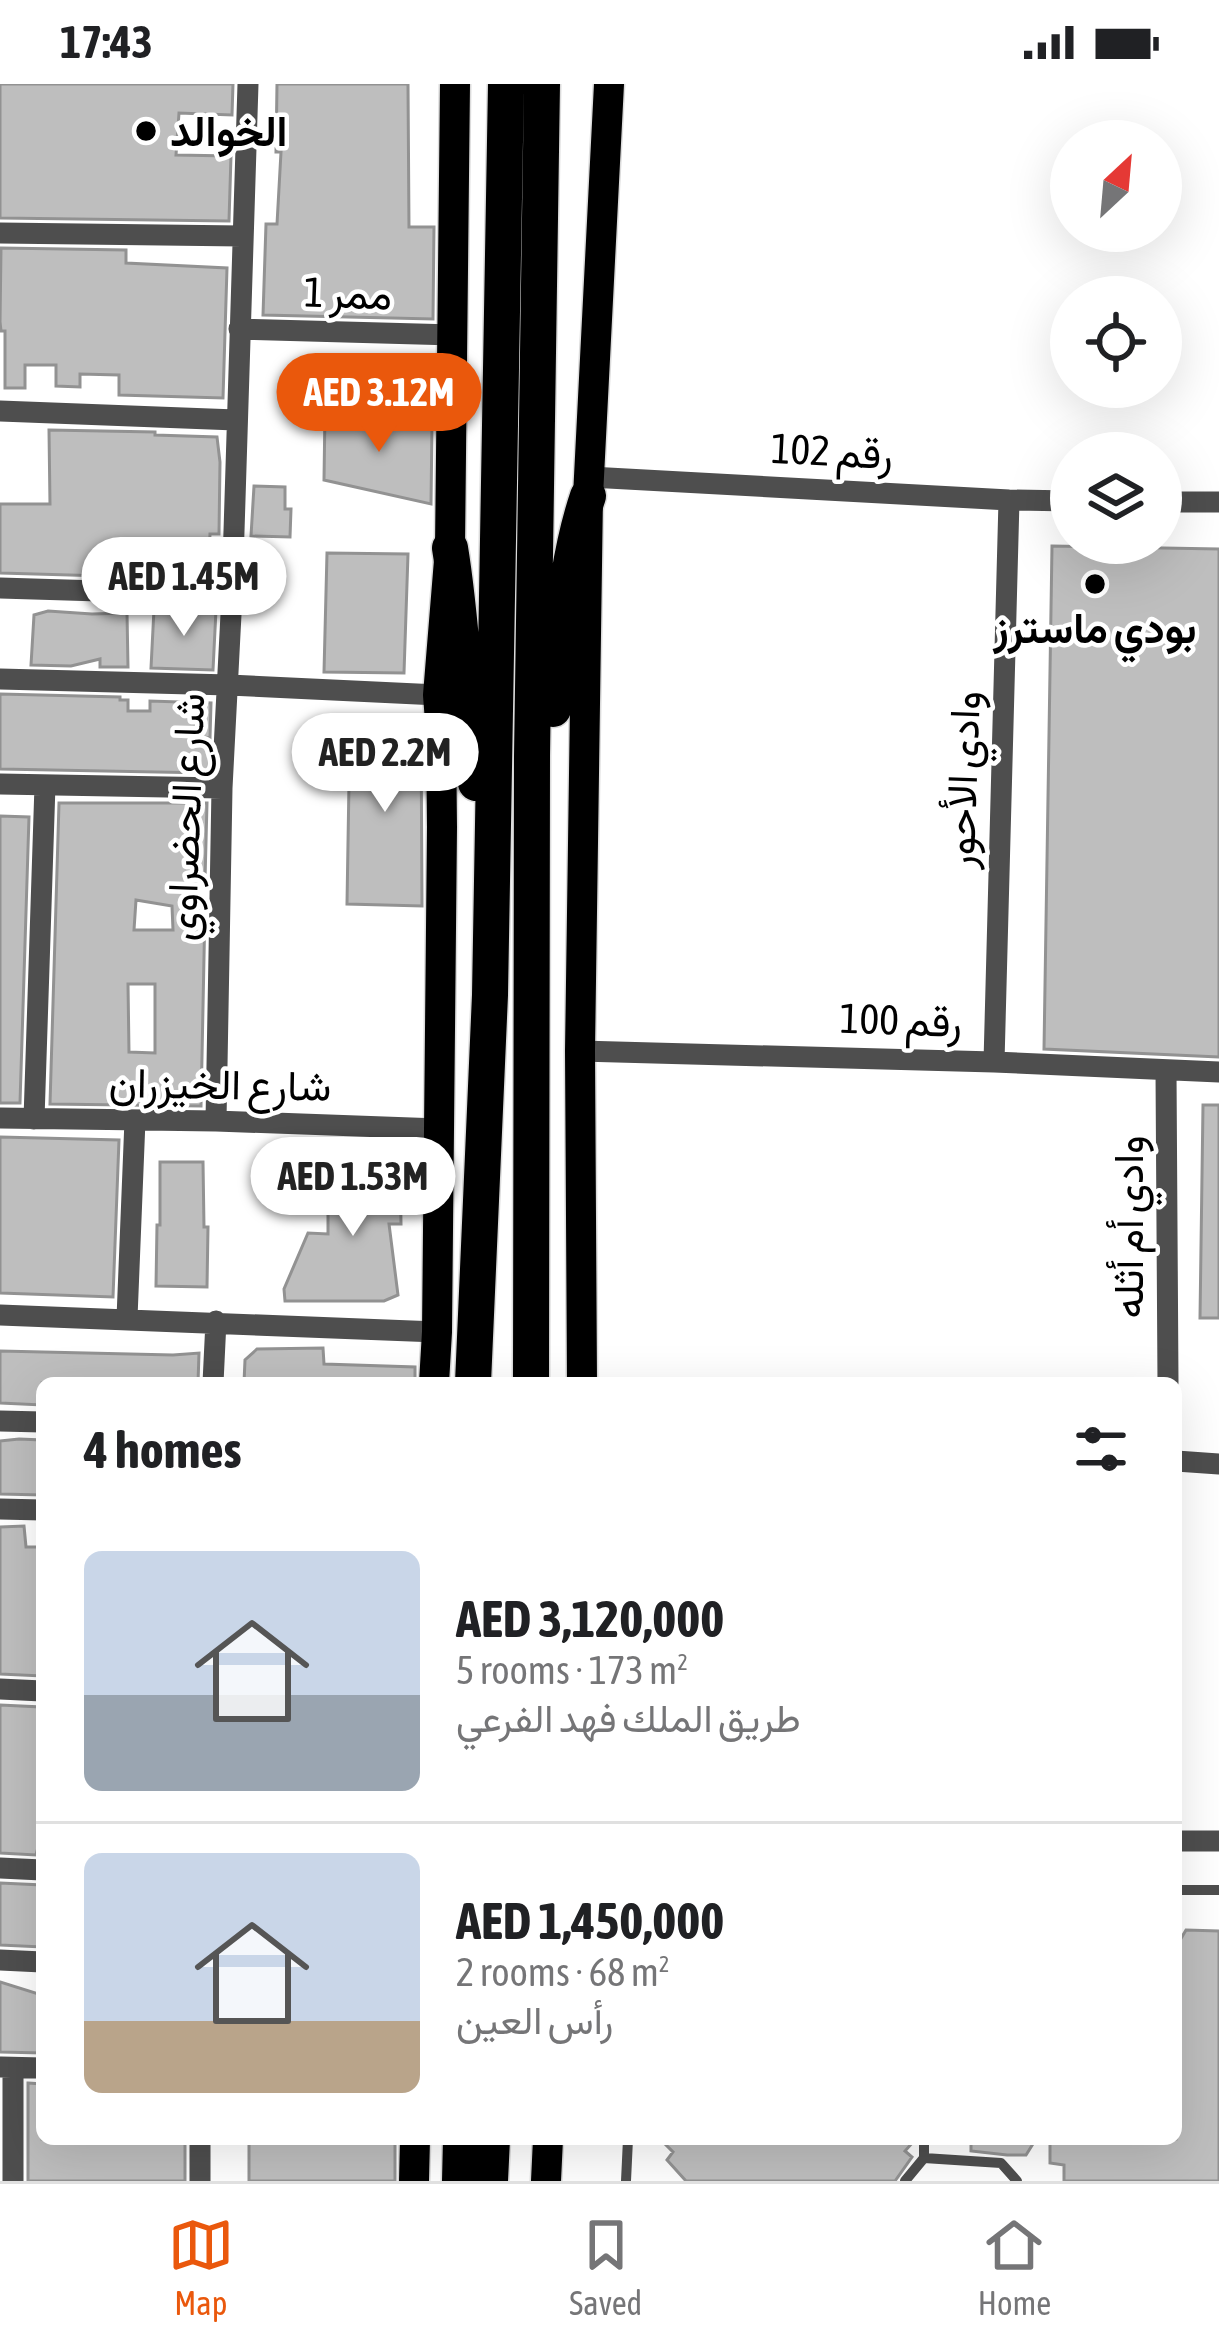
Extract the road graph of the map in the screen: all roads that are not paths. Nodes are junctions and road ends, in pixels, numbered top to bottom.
1 (248, 84) edge
2 (455, 84) edge
3 (506, 84) edge
4 (542, 84) edge
5 (609, 84) edge
6 (0, 233) edge
7 (242, 236) junction
8 (239, 328) junction
9 (454, 335) junction
10 (0, 411) edge
11 (236, 420) junction
12 (589, 486) junction
13 (1009, 500) junction
14 (1050, 501) edge
15 (1182, 502) edge
16 (1219, 502) edge
17 (450, 548) junction
18 (0, 588) edge
19 (232, 595) junction
20 (0, 679) edge
21 (229, 685) junction
22 (438, 695) junction
23 (533, 780) junction
24 (0, 784) edge
25 (45, 785) junction
26 (222, 788) junction
27 (492, 881) junction
28 (580, 1051) junction
29 (994, 1062) junction
30 (1166, 1071) junction
31 (1219, 1072) edge
32 (0, 1118) edge
33 (34, 1119) junction
34 (135, 1120) junction
35 (216, 1120) junction
36 (439, 1129) junction
37 (0, 1315) edge
38 (128, 1318) junction
39 (216, 1321) junction
40 (437, 1332) junction
41 (213, 1377) edge
42 (434, 1377) edge
43 (472, 1377) edge
44 (531, 1377) edge
45 (582, 1377) edge
46 (1168, 1377) edge
47 (0, 1420) edge
48 (36, 1422) edge
49 (1182, 1461) edge
50 (1219, 1464) edge
51 (0, 1509) edge
52 (36, 1510) edge
53 (0, 1689) edge
54 (36, 1691) edge
55 (1182, 1841) edge
56 (1219, 1841) edge
57 (0, 1868) edge
58 (36, 1870) edge
59 (1182, 1889) edge
60 (1219, 1890) edge
61 (0, 1960) edge
62 (36, 1962) edge
63 (7, 2067) edge
64 (200, 2145) edge
65 (415, 2145) edge
66 (461, 2145) edge
67 (492, 2145) edge
68 (548, 2145) edge
69 (628, 2145) edge
70 (924, 2145) edge
71 (924, 2158) junction
72 (13, 2181) edge
73 (200, 2181) edge
74 (414, 2181) edge
75 (460, 2181) edge
76 (490, 2181) edge
77 (546, 2181) edge
78 (626, 2181) edge
79 (905, 2181) edge
80 (1017, 2181) edge

1 - 7 street, شارع الحضراوي
2 - 9 main road
3 - 27 highway
4 - 23 highway
5 - 12 main road
6 - 7 street
7 - 8 street, شارع الحضراوي
8 - 9 street, ممر 1
8 - 11 street, شارع الحضراوي
9 - 17 main road
10 - 11 street
11 - 19 street, شارع الحضراوي
12 - 13 street, رقم 102
12 - 23 highway
12 - 28 main road
13 - 14 street, رقم 102
13 - 29 street, وادي الأحور
15 - 16 street
17 - 22 main road
17 - 27 highway
18 - 19 street
19 - 21 street, شارع الحضراوي
20 - 21 street
21 - 22 street
21 - 26 street, شارع الحضراوي
22 - 36 main road
23 - 44 highway
24 - 25 street
25 - 26 street
25 - 33 street
26 - 35 street, شارع الحضراوي
27 - 43 highway
28 - 29 street, رقم 100
28 - 45 main road
29 - 30 street, رقم 100
30 - 31 street, رقم 100
30 - 46 street, وادي أم أثله
32 - 33 street, شارع الخيزران
33 - 34 street, شارع الخيزران
34 - 35 street, شارع الخيزران
34 - 38 street
35 - 36 street, شارع الخيزران
36 - 40 main road
37 - 38 street
38 - 39 street
39 - 40 street
39 - 41 street
40 - 42 main road
47 - 48 street
49 - 50 street
51 - 52 street
53 - 54 street
55 - 56 street
57 - 58 street
59 - 60 lane
61 - 62 street
63 - 72 street
64 - 73 street
65 - 74 main road
66 - 75 highway
67 - 76 highway
68 - 77 main road
69 - 78 lane
70 - 71 lane
71 - 79 lane
71 - 80 lane

